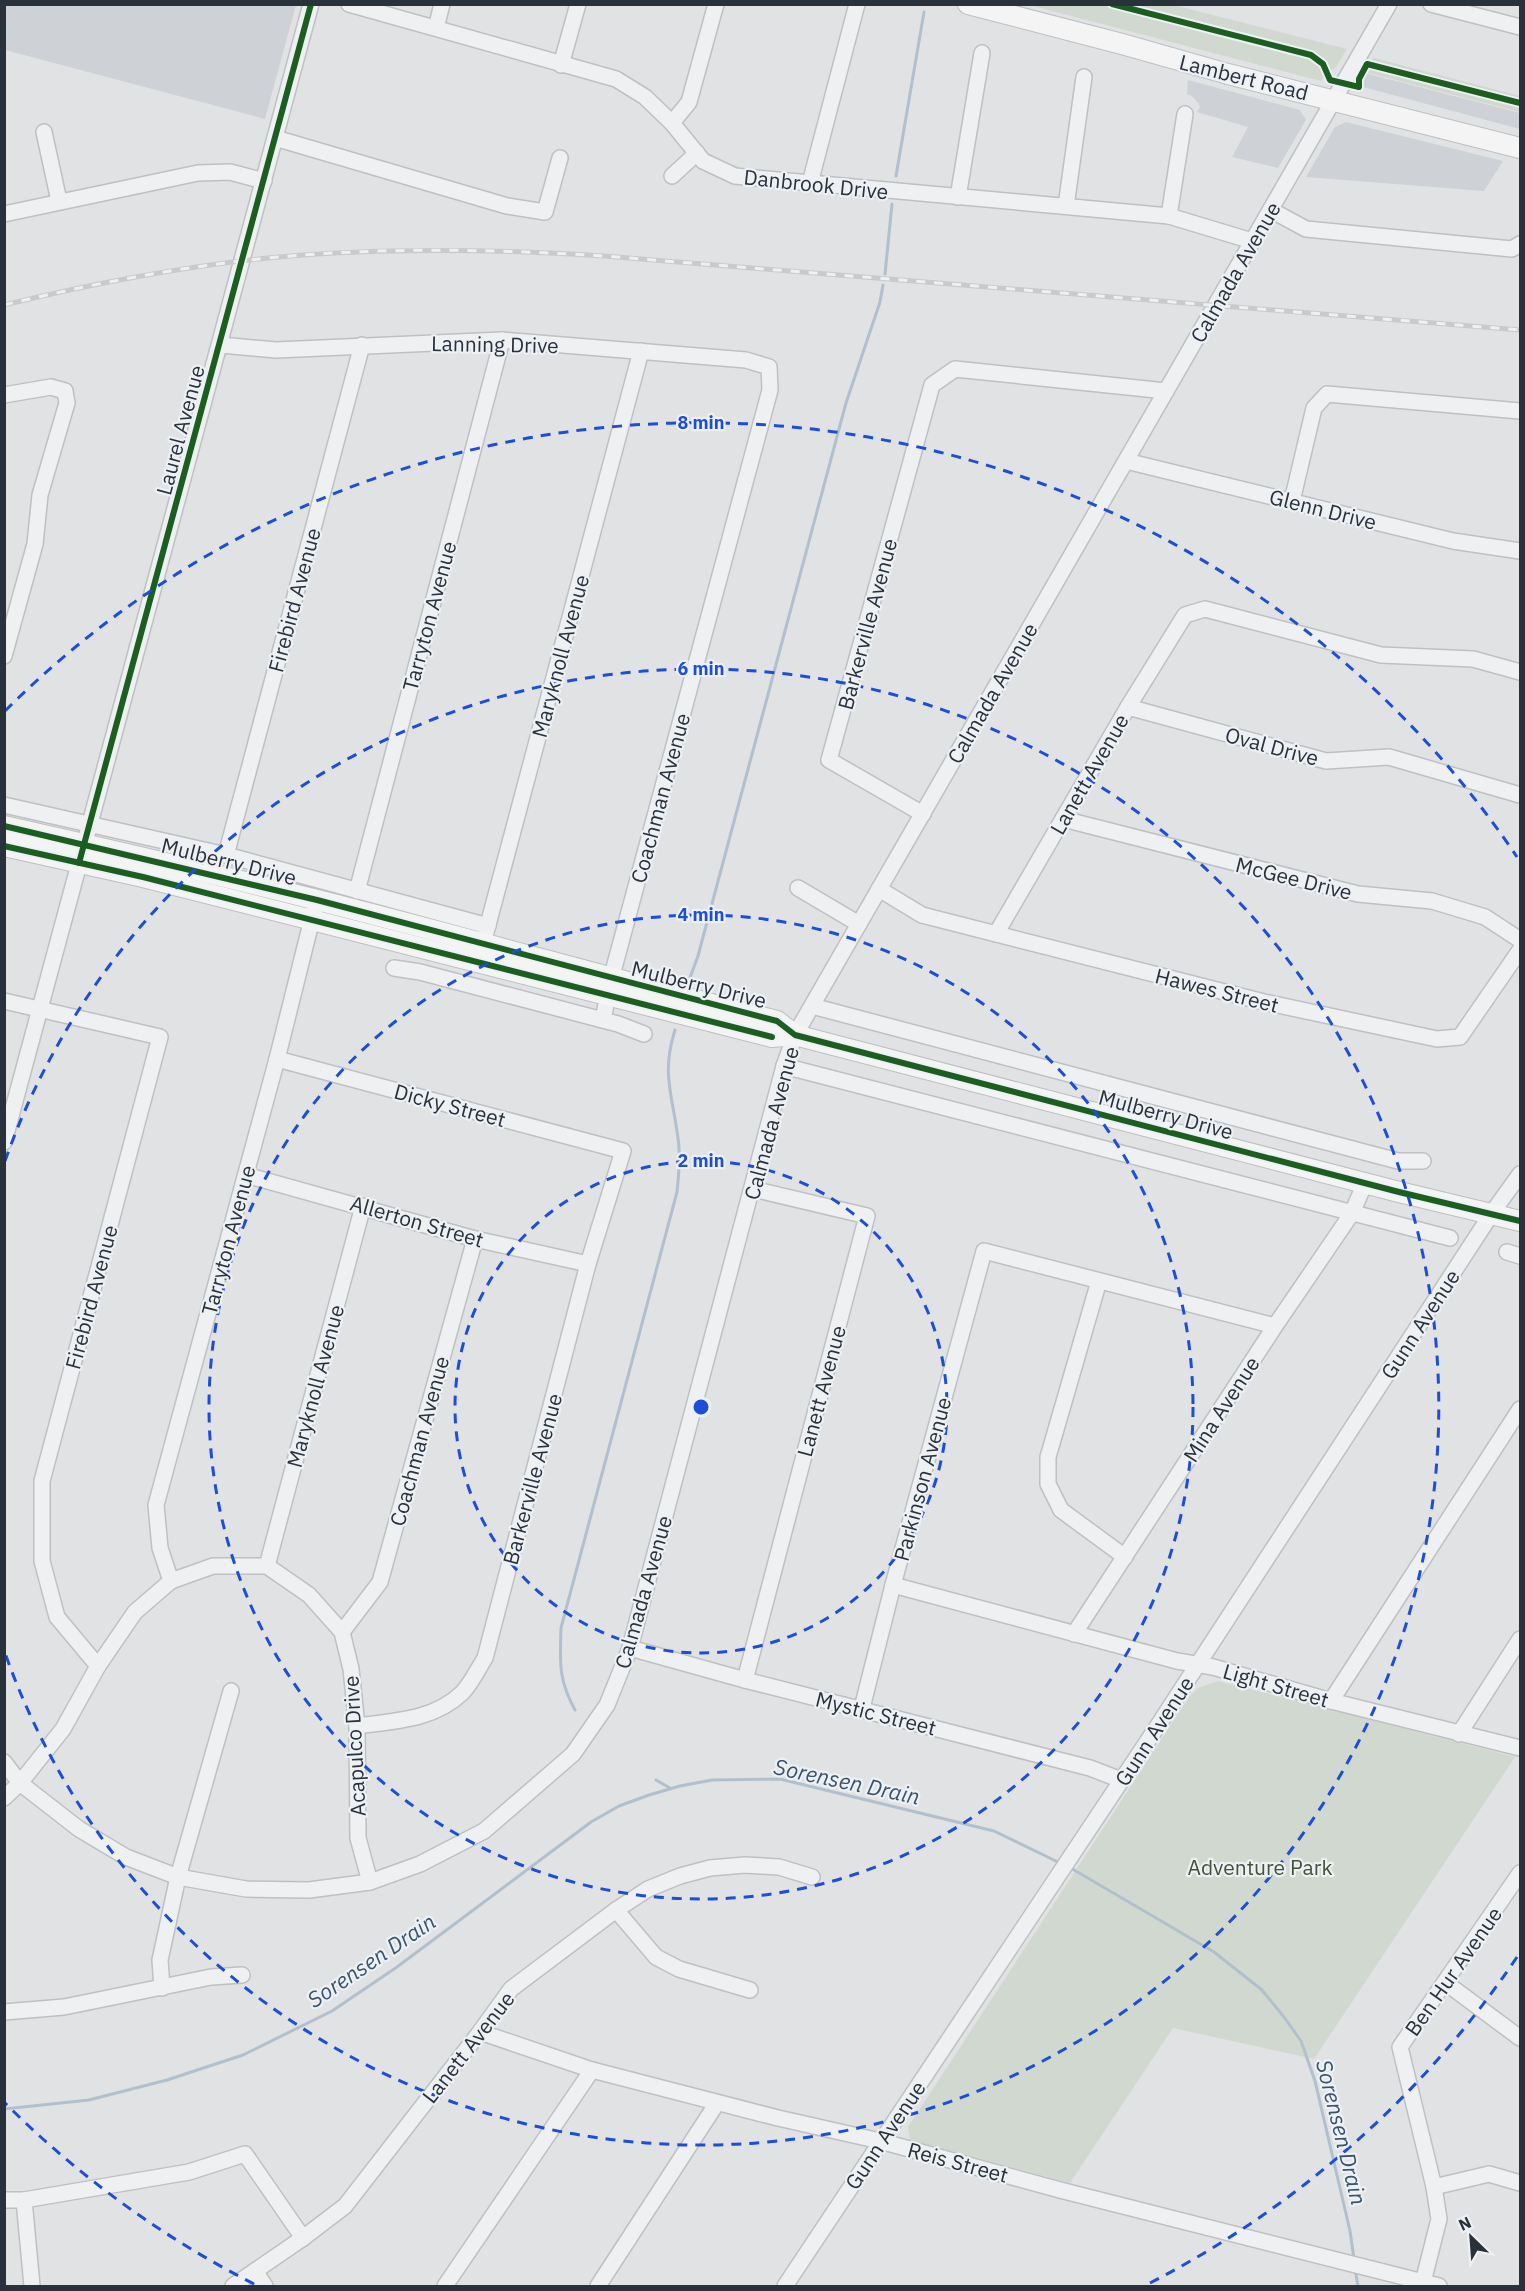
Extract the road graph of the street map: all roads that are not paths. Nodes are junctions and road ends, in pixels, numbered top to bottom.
1 (311, 4) edge
2 (349, 4) edge
3 (442, 4) edge
4 (578, 4) edge
5 (716, 4) edge
6 (857, 4) edge
7 (968, 4) edge
8 (1431, 4) edge
9 (1385, 6) edge
10 (1521, 27) edge
11 (436, 28) junction
12 (982, 53) dead end
13 (561, 65) junction
14 (1084, 77) dead end
15 (1333, 99) junction
16 (1185, 114) dead end
17 (672, 123) junction
18 (44, 132) dead end
19 (275, 138) junction
20 (1521, 148) edge
21 (697, 153) junction
22 (560, 158) dead end
23 (672, 176) dead end
24 (264, 181) junction
25 (810, 183) junction
26 (957, 197) junction
27 (59, 201) junction
28 (1066, 206) junction
29 (1271, 210) junction
30 (4, 214) edge
31 (1169, 216) junction
32 (1252, 241) junction
33 (1521, 244) edge
34 (502, 340) junction
35 (220, 345) junction
36 (362, 345) junction
37 (641, 351) junction
38 (769, 367) joint
39 (1166, 391) junction
40 (4, 395) edge
41 (1521, 411) edge
42 (1126, 461) junction
43 (1292, 501) junction
44 (1521, 551) edge
45 (4, 656) edge
46 (1521, 672) edge
47 (1128, 707) junction
48 (1521, 795) edge
49 (4, 805) edge
50 (922, 814) junction
51 (1063, 819) junction
52 (90, 825) junction
53 (4, 826) edge
54 (84, 844) junction
55 (4, 846) edge
56 (226, 855) junction
57 (79, 863) junction
58 (798, 888) dead end
59 (879, 889) junction
60 (357, 891) junction
61 (317, 900) junction
62 (311, 920) junction
63 (859, 924) junction
64 (996, 934) junction
65 (1521, 940) edge
66 (483, 943) junction
67 (1521, 950) edge
68 (394, 968) dead end
69 (609, 987) junction
70 (4, 1001) edge
71 (812, 1006) junction
72 (40, 1011) junction
73 (603, 1020) junction
74 (644, 1034) dead end
75 (795, 1035) junction
76 (277, 1059) junction
77 (784, 1066) junction
78 (4, 1142) edge
79 (623, 1151) joint
80 (1423, 1161) dead end
81 (1521, 1174) edge
82 (246, 1175) junction
83 (1365, 1183) junction
84 (753, 1189) junction
85 (363, 1206) junction
86 (1352, 1213) junction
87 (1492, 1213) junction
88 (1521, 1221) edge
89 (1450, 1238) dead end
90 (475, 1239) junction
91 (588, 1264) junction
92 (1100, 1281) junction
93 (1275, 1326) junction
94 (1521, 1409) edge
95 (1125, 1557) junction
96 (267, 1566) junction
97 (171, 1581) junction
98 (893, 1585) junction
99 (342, 1632) junction
100 (1074, 1634) junction
101 (1521, 1640) edge
102 (630, 1648) junction
103 (1197, 1665) junction
104 (98, 1666) junction
105 (745, 1680) junction
106 (231, 1691) dead end
107 (1331, 1701) junction
108 (862, 1708) junction
109 (357, 1725) junction
110 (1459, 1734) junction
111 (1521, 1748) edge
112 (4, 1762) edge
113 (1121, 1780) junction
114 (20, 1783) junction
115 (4, 1798) edge
116 (178, 1877) junction
117 (812, 1877) dead end
118 (1519, 1880) edge
119 (370, 1882) junction
120 (616, 1910) junction
121 (242, 1975) dead end
122 (1446, 1983) junction
123 (162, 1989) junction
124 (750, 1990) dead end
125 (4, 2012) edge
126 (480, 2032) junction
127 (1521, 2038) edge
128 (592, 2070) junction
129 (717, 2103) junction
130 (880, 2141) junction
131 (1521, 2183) edge
132 (1434, 2187) junction
133 (4, 2199) edge
134 (24, 2200) junction
135 (303, 2238) junction
136 (255, 2271) junction
137 (1424, 2282) junction
138 (32, 2286) edge
139 (233, 2286) edge
140 (265, 2286) edge
141 (445, 2286) edge
142 (598, 2286) edge
143 (785, 2286) edge
144 (1439, 2286) edge

1 - 19 street, Laurel Avenue
2 - 11 street, Danbrook Drive
3 - 11 street
4 - 13 street
5 - 17 street
6 - 25 street
7 - 15 main road, Lambert Road
8 - 10 street
9 - 15 street, Calmada Avenue
11 - 13 street, Danbrook Drive
12 - 26 street
13 - 17 street, Danbrook Drive
14 - 28 street
15 - 20 main road, Lambert Road
15 - 29 street, Calmada Avenue
16 - 31 street
17 - 21 street, Danbrook Drive
18 - 27 street
19 - 22 street
19 - 24 street, Laurel Avenue
21 - 23 street
21 - 25 street, Danbrook Drive
24 - 27 street
24 - 35 street, Laurel Avenue
25 - 26 street, Danbrook Drive
26 - 28 street, Danbrook Drive
27 - 30 street
28 - 31 street, Danbrook Drive
29 - 32 street, Calmada Avenue
29 - 33 street
31 - 32 street, Danbrook Drive
32 - 39 street, Calmada Avenue
34 - 36 street, Lanning Drive
34 - 37 street, Lanning Drive
34 - 60 street, Tarryton Avenue
35 - 36 street, Lanning Drive
35 - 52 street, Laurel Avenue
36 - 56 street, Firebird Avenue
37 - 38 street, Lanning Drive
37 - 66 street, Maryknoll Avenue
38 - 69 street, Coachman Avenue
39 - 42 street, Calmada Avenue
39 - 50 street, Barkerville Avenue
40 - 45 street
41 - 43 street
42 - 43 street, Glenn Drive
42 - 50 street, Calmada Avenue
43 - 44 street, Glenn Drive
46 - 47 street, Lanett Avenue
47 - 48 street, Oval Drive
47 - 51 street, Lanett Avenue
49 - 52 street
50 - 59 street, Calmada Avenue
51 - 64 street, Lanett Avenue
51 - 65 street, McGee Drive
52 - 54 street, Laurel Avenue
52 - 56 street
53 - 54 main road, Mulberry Drive
54 - 57 street, Laurel Avenue
54 - 61 main road, Mulberry Drive
55 - 57 main road, Mulberry Drive
56 - 60 street
57 - 62 main road, Mulberry Drive
57 - 72 street, Laurel Avenue
58 - 63 street
59 - 63 street, Calmada Avenue
59 - 64 street, Hawes Street
60 - 66 street
61 - 62 street, Tarryton Avenue
61 - 66 main road, Mulberry Drive
62 - 66 main road, Mulberry Drive
62 - 76 street, Tarryton Avenue
63 - 71 street, Calmada Avenue
64 - 67 street, Hawes Street
66 - 69 main road, Mulberry Drive
68 - 73 street
69 - 73 street, Coachman Avenue
69 - 75 main road, Mulberry Drive
70 - 72 street
71 - 75 street, Calmada Avenue
71 - 80 street
72 - 78 street, Laurel Avenue
72 - 104 street, Firebird Avenue
73 - 74 street
75 - 77 street, Calmada Avenue
75 - 83 main road, Mulberry Drive
76 - 79 street, Dicky Street
76 - 82 street, Tarryton Avenue
77 - 84 street, Calmada Avenue
77 - 86 street
79 - 91 street, Barkerville Avenue
81 - 87 street, Gunn Avenue
82 - 85 street, Allerton Street
82 - 97 street, Tarryton Avenue
83 - 86 street, Mina Avenue
83 - 87 main road, Mulberry Drive
84 - 102 street, Calmada Avenue
84 - 105 street, Lanett Avenue
85 - 90 street, Allerton Street
85 - 96 street, Maryknoll Avenue
86 - 89 street
86 - 93 street, Mina Avenue
87 - 88 main road, Mulberry Drive
87 - 103 street, Gunn Avenue
90 - 91 street, Allerton Street
90 - 99 street, Coachman Avenue
91 - 109 street, Barkerville Avenue
92 - 93 street
92 - 95 street
92 - 98 street, Parkinson Avenue
93 - 95 street, Mina Avenue
94 - 107 street
95 - 100 street, Mina Avenue
96 - 97 street
96 - 99 street, Acapulco Drive
97 - 104 street
98 - 100 street, Light Street
98 - 108 street, Parkinson Avenue
99 - 109 street, Acapulco Drive
100 - 103 street, Light Street
101 - 110 street
102 - 105 street, Mystic Street
102 - 119 street, Calmada Avenue
103 - 107 street, Light Street
103 - 113 street, Gunn Avenue
104 - 114 street
105 - 108 street, Mystic Street
106 - 116 street
107 - 110 street, Light Street
108 - 113 street, Mystic Street
109 - 119 street, Acapulco Drive
110 - 111 street, Light Street
112 - 114 street, Calmada Avenue
113 - 130 street, Gunn Avenue
114 - 115 street
114 - 116 street, Calmada Avenue
116 - 119 street, Calmada Avenue
116 - 123 street
117 - 120 street, Lanett Avenue
118 - 122 street, Ben Hur Avenue
120 - 124 street
120 - 126 street, Lanett Avenue
121 - 123 street
122 - 127 street
122 - 132 street, Ben Hur Avenue
123 - 125 street
126 - 128 street, Reis Street
126 - 135 street, Lanett Avenue
128 - 129 street, Reis Street
128 - 141 street
129 - 130 street, Reis Street
129 - 142 street
130 - 137 street, Reis Street
130 - 143 street, Gunn Avenue
131 - 132 street
132 - 137 street, Ben Hur Avenue
133 - 134 street
134 - 135 street
134 - 138 street
135 - 136 street, Lanett Avenue
136 - 139 street, Lanett Avenue
136 - 140 street
137 - 144 street, Reis Street

